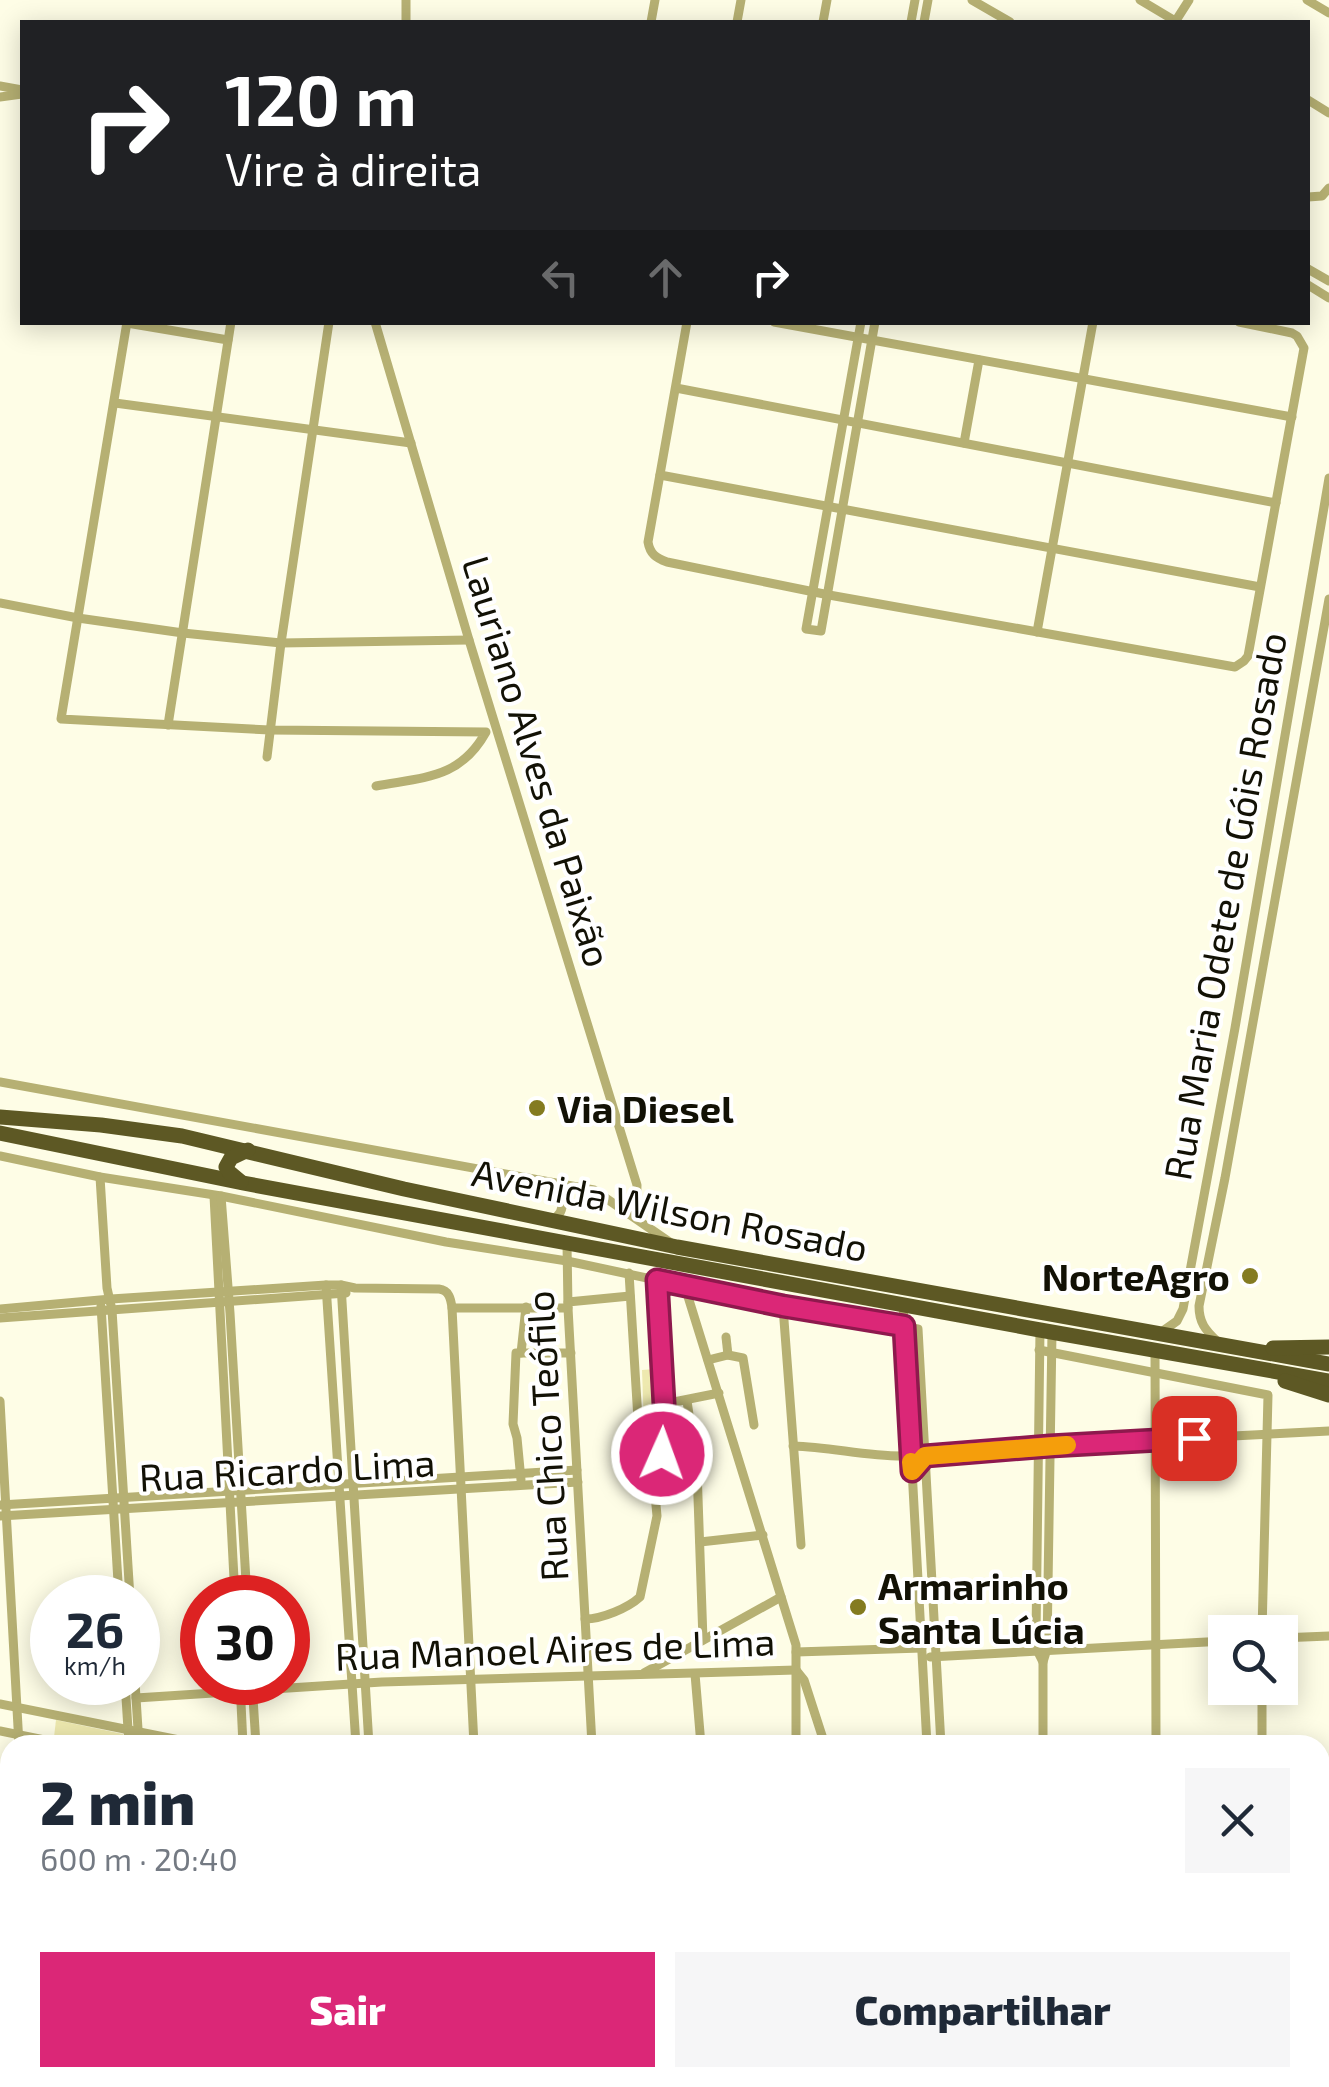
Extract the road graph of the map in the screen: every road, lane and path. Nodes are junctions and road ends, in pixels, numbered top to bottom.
1 (972, 0) edge
2 (1140, 0) edge
3 (1307, 0) edge
4 (1329, 13) edge
5 (1007, 20) edge
6 (1173, 20) edge
7 (127, 325) edge
8 (139, 325) edge
9 (230, 325) edge
10 (329, 325) edge
11 (376, 325) edge
12 (686, 325) edge
13 (790, 325) edge
14 (860, 325) edge
15 (874, 325) edge
16 (1092, 325) edge
17 (1253, 325) edge
18 (858, 338) junction
19 (228, 340) junction
20 (872, 340) junction
21 (979, 360) junction
22 (1084, 379) junction
23 (676, 388) junction
24 (115, 403) junction
25 (216, 417) junction
26 (1292, 417) junction
27 (844, 420) junction
28 (858, 423) junction
29 (312, 430) junction
30 (411, 443) junction
31 (964, 443) junction
32 (1068, 463) junction
33 (660, 475) junction
34 (1329, 478) edge
35 (1276, 503) junction
36 (828, 506) junction
37 (843, 510) junction
38 (1052, 548) junction
39 (1260, 587) junction
40 (812, 591) junction
41 (828, 594) junction
42 (1329, 600) edge
43 (0, 603) edge
44 (78, 618) junction
45 (1037, 632) junction
46 (182, 633) junction
47 (469, 640) junction
48 (281, 642) junction
49 (168, 725) junction
50 (270, 730) junction
51 (267, 757) dead end
52 (376, 786) dead end
53 (1235, 1028) junction
54 (1247, 1058) junction
55 (0, 1082) edge
56 (1219, 1110) junction
57 (0, 1117) edge
58 (0, 1133) edge
59 (182, 1136) junction
60 (248, 1150) junction
61 (0, 1156) edge
62 (1229, 1157) junction
63 (180, 1169) junction
64 (100, 1177) junction
65 (243, 1183) junction
66 (554, 1183) junction
67 (218, 1196) junction
68 (636, 1218) junction
69 (550, 1221) junction
70 (567, 1244) junction
71 (677, 1247) junction
72 (567, 1261) junction
73 (629, 1273) junction
74 (657, 1280) junction
75 (685, 1287) junction
76 (326, 1290) junction
77 (342, 1290) junction
78 (225, 1296) junction
79 (630, 1296) junction
80 (903, 1304) junction
81 (106, 1305) junction
82 (568, 1305) junction
83 (783, 1306) junction
84 (526, 1307) junction
85 (452, 1308) junction
86 (0, 1309) edge
87 (0, 1318) edge
88 (904, 1326) junction
89 (1046, 1332) junction
90 (726, 1337) dead end
91 (1156, 1342) junction
92 (1223, 1346) junction
93 (1329, 1347) edge
94 (1045, 1351) junction
95 (522, 1354) junction
96 (571, 1354) junction
97 (728, 1355) junction
98 (1245, 1357) junction
99 (708, 1360) junction
100 (1329, 1364) edge
101 (1297, 1366) junction
102 (1155, 1372) junction
103 (1329, 1380) edge
104 (719, 1393) junction
105 (1329, 1395) edge
106 (0, 1401) edge
107 (687, 1401) junction
108 (664, 1404) junction
109 (752, 1412) junction
110 (728, 1420) junction
111 (754, 1424) dead end
112 (232, 1426) junction
113 (1329, 1431) edge
114 (1268, 1434) junction
115 (1155, 1440) junction
116 (794, 1446) junction
117 (1044, 1446) junction
118 (925, 1456) junction
119 (656, 1461) junction
120 (696, 1461) junction
121 (912, 1471) junction
122 (578, 1476) junction
123 (521, 1480) junction
124 (461, 1484) junction
125 (339, 1490) junction
126 (354, 1490) junction
127 (229, 1497) junction
128 (241, 1497) junction
129 (119, 1504) junction
130 (3, 1510) edge
131 (763, 1535) junction
132 (700, 1542) junction
133 (801, 1545) dead end
134 (119, 1575) edge
135 (127, 1575) edge
136 (234, 1575) edge
137 (246, 1575) edge
138 (918, 1589) junction
139 (932, 1590) junction
140 (782, 1596) junction
141 (1263, 1615) edge
142 (585, 1618) junction
143 (1329, 1636) edge
144 (1298, 1637) edge
145 (703, 1640) junction
146 (1208, 1642) edge
147 (1156, 1644) junction
148 (1042, 1650) junction
149 (796, 1652) junction
150 (922, 1653) junction
151 (936, 1656) junction
152 (796, 1670) junction
153 (641, 1674) junction
154 (695, 1674) junction
155 (588, 1675) junction
156 (471, 1679) junction
157 (365, 1683) junction
158 (352, 1684) junction
159 (310, 1685) edge
160 (0, 1704) edge
161 (128, 1705) edge
162 (135, 1705) edge
163 (241, 1705) edge
164 (253, 1705) edge
165 (1262, 1705) edge
166 (17, 1708) junction
167 (133, 1731) junction
168 (18, 1735) edge
169 (132, 1735) edge
170 (135, 1735) edge
171 (153, 1735) edge
172 (242, 1735) edge
173 (255, 1735) edge
174 (355, 1735) edge
175 (368, 1735) edge
176 (474, 1735) edge
177 (591, 1735) edge
178 (699, 1735) edge
179 (796, 1735) edge
180 (822, 1735) edge
181 (926, 1735) edge
182 (940, 1735) edge
183 (1043, 1735) edge
184 (1156, 1735) edge
185 (1262, 1735) edge

1 - 5 street
2 - 6 street
3 - 4 street
7 - 24 street
8 - 19 street
9 - 19 street
10 - 29 street
11 - 30 street, Lauriano Alves da Paixão
12 - 23 street
13 - 18 street
14 - 18 street
15 - 20 street
16 - 22 street
17 - 26 street
18 - 20 street
18 - 27 street
19 - 25 street
20 - 21 street
20 - 28 street
21 - 22 street
21 - 31 street
22 - 26 street
22 - 32 street
23 - 27 street
23 - 33 street
24 - 25 street
24 - 44 street
25 - 29 street
25 - 46 street
26 - 35 street
27 - 28 street
27 - 36 street
28 - 31 street
28 - 37 street
29 - 30 street
29 - 48 street
30 - 47 street, Lauriano Alves da Paixão
31 - 32 street
32 - 35 street
32 - 38 street
33 - 36 street
33 - 40 street
34 - 53 street, Rua Maria Odete de Góis Rosado
35 - 39 street
36 - 37 street
36 - 40 street
37 - 38 street
37 - 41 street
38 - 39 street
38 - 45 street
39 - 45 street
40 - 41 street
40 - 41 street
41 - 45 street
42 - 54 street, Rua Maria Odete de Góis Rosado
43 - 44 street
44 - 46 street
44 - 49 street
46 - 48 street
46 - 49 street
47 - 48 street
47 - 68 street, Lauriano Alves da Paixão
48 - 50 street
49 - 50 street
50 - 51 street
50 - 52 street
53 - 54 street
53 - 56 street, Rua Maria Odete de Góis Rosado
54 - 62 street, Rua Maria Odete de Góis Rosado
55 - 66 street
56 - 62 street
56 - 91 street, Rua Maria Odete de Góis Rosado
57 - 59 highway, Avenida Wilson Rosado
58 - 63 highway, Avenida Wilson Rosado
59 - 60 highway, Avenida Wilson Rosado
59 - 63 highway
60 - 65 highway
60 - 69 highway, Avenida Wilson Rosado
61 - 64 street
62 - 92 street, Rua Maria Odete de Góis Rosado
63 - 65 highway, Avenida Wilson Rosado
64 - 67 street
64 - 81 street
65 - 70 highway, Avenida Wilson Rosado
66 - 68 street
66 - 69 street
67 - 72 street
67 - 78 street
68 - 71 street
69 - 71 highway, Avenida Wilson Rosado
70 - 72 street, Rua Chico Teófilo
70 - 80 highway, Avenida Wilson Rosado
71 - 91 highway, Avenida Wilson Rosado
72 - 73 street
72 - 82 street, Rua Chico Teófilo
73 - 74 street
73 - 79 street
74 - 75 street
74 - 108 street
75 - 83 street
75 - 99 street
76 - 77 street
76 - 78 street
76 - 125 street
77 - 85 street
77 - 126 street
78 - 81 street
78 - 112 street
79 - 82 street
79 - 119 street
80 - 88 street
80 - 89 highway, Avenida Wilson Rosado
81 - 86 street
81 - 87 street
81 - 129 street
82 - 84 street
82 - 96 street, Rua Chico Teófilo
83 - 88 street
83 - 116 street
84 - 85 street
84 - 95 street
85 - 124 street
88 - 118 street
88 - 121 street
89 - 91 highway, Avenida Wilson Rosado
89 - 94 street
90 - 97 street
91 - 92 highway, Avenida Wilson Rosado
91 - 98 highway, Avenida Wilson Rosado
91 - 102 street
92 - 98 highway, Avenida Wilson Rosado
93 - 98 highway
94 - 102 street
94 - 117 street
95 - 96 street
95 - 123 street
96 - 122 street, Rua Chico Teófilo
97 - 99 street
97 - 109 street
98 - 101 highway, Avenida Wilson Rosado
98 - 105 highway
99 - 104 street
100 - 101 highway, Avenida Wilson Rosado
101 - 103 highway, Avenida Wilson Rosado
102 - 114 street
102 - 115 street
104 - 107 street
104 - 110 street
106 - 130 street
107 - 108 street
107 - 120 street
108 - 119 street
109 - 110 street
109 - 111 street
110 - 131 street
112 - 127 street
112 - 128 street
113 - 114 street
114 - 115 street
114 - 141 street
115 - 117 street
115 - 147 street
116 - 121 street
116 - 133 street
117 - 118 street
117 - 148 street
118 - 121 street
118 - 139 street
119 - 120 street
119 - 142 street
120 - 132 street
121 - 138 street
122 - 123 street, Rua Ricardo Lima
122 - 142 street, Rua Chico Teófilo
123 - 124 street, Rua Ricardo Lima
124 - 126 street, Rua Ricardo Lima
124 - 156 street
125 - 126 street, Rua Ricardo Lima
125 - 128 street, Rua Ricardo Lima
125 - 158 street
126 - 157 street
127 - 128 street, Rua Ricardo Lima
127 - 129 street, Rua Ricardo Lima
127 - 136 street
128 - 137 street
129 - 130 street, Rua Ricardo Lima
129 - 134 street
129 - 135 street
130 - 166 street
131 - 132 street
131 - 140 street
132 - 145 street
138 - 139 street
138 - 150 street
139 - 151 street
140 - 145 street
140 - 149 street
142 - 155 street, Rua Chico Teófilo
143 - 144 street
145 - 153 street
146 - 147 street
147 - 148 street
147 - 184 street
148 - 151 street
148 - 183 street
149 - 150 street
149 - 152 street
150 - 151 street
150 - 181 street
151 - 182 street
152 - 154 street, Rua Manoel Aires de Lima
152 - 179 street
152 - 180 street
153 - 154 street, Rua Manoel Aires de Lima
153 - 155 street, Rua Manoel Aires de Lima
154 - 178 street
155 - 156 street, Rua Manoel Aires de Lima
155 - 177 street, Rua Chico Teófilo
156 - 157 street, Rua Manoel Aires de Lima
156 - 176 street
157 - 158 street, Rua Manoel Aires de Lima
157 - 175 street
158 - 159 street, Rua Manoel Aires de Lima
158 - 174 street
160 - 166 street
161 - 167 street
162 - 167 street
163 - 172 street
164 - 173 street
165 - 185 street
166 - 167 street
166 - 168 street
167 - 169 street
167 - 170 street
167 - 171 street

